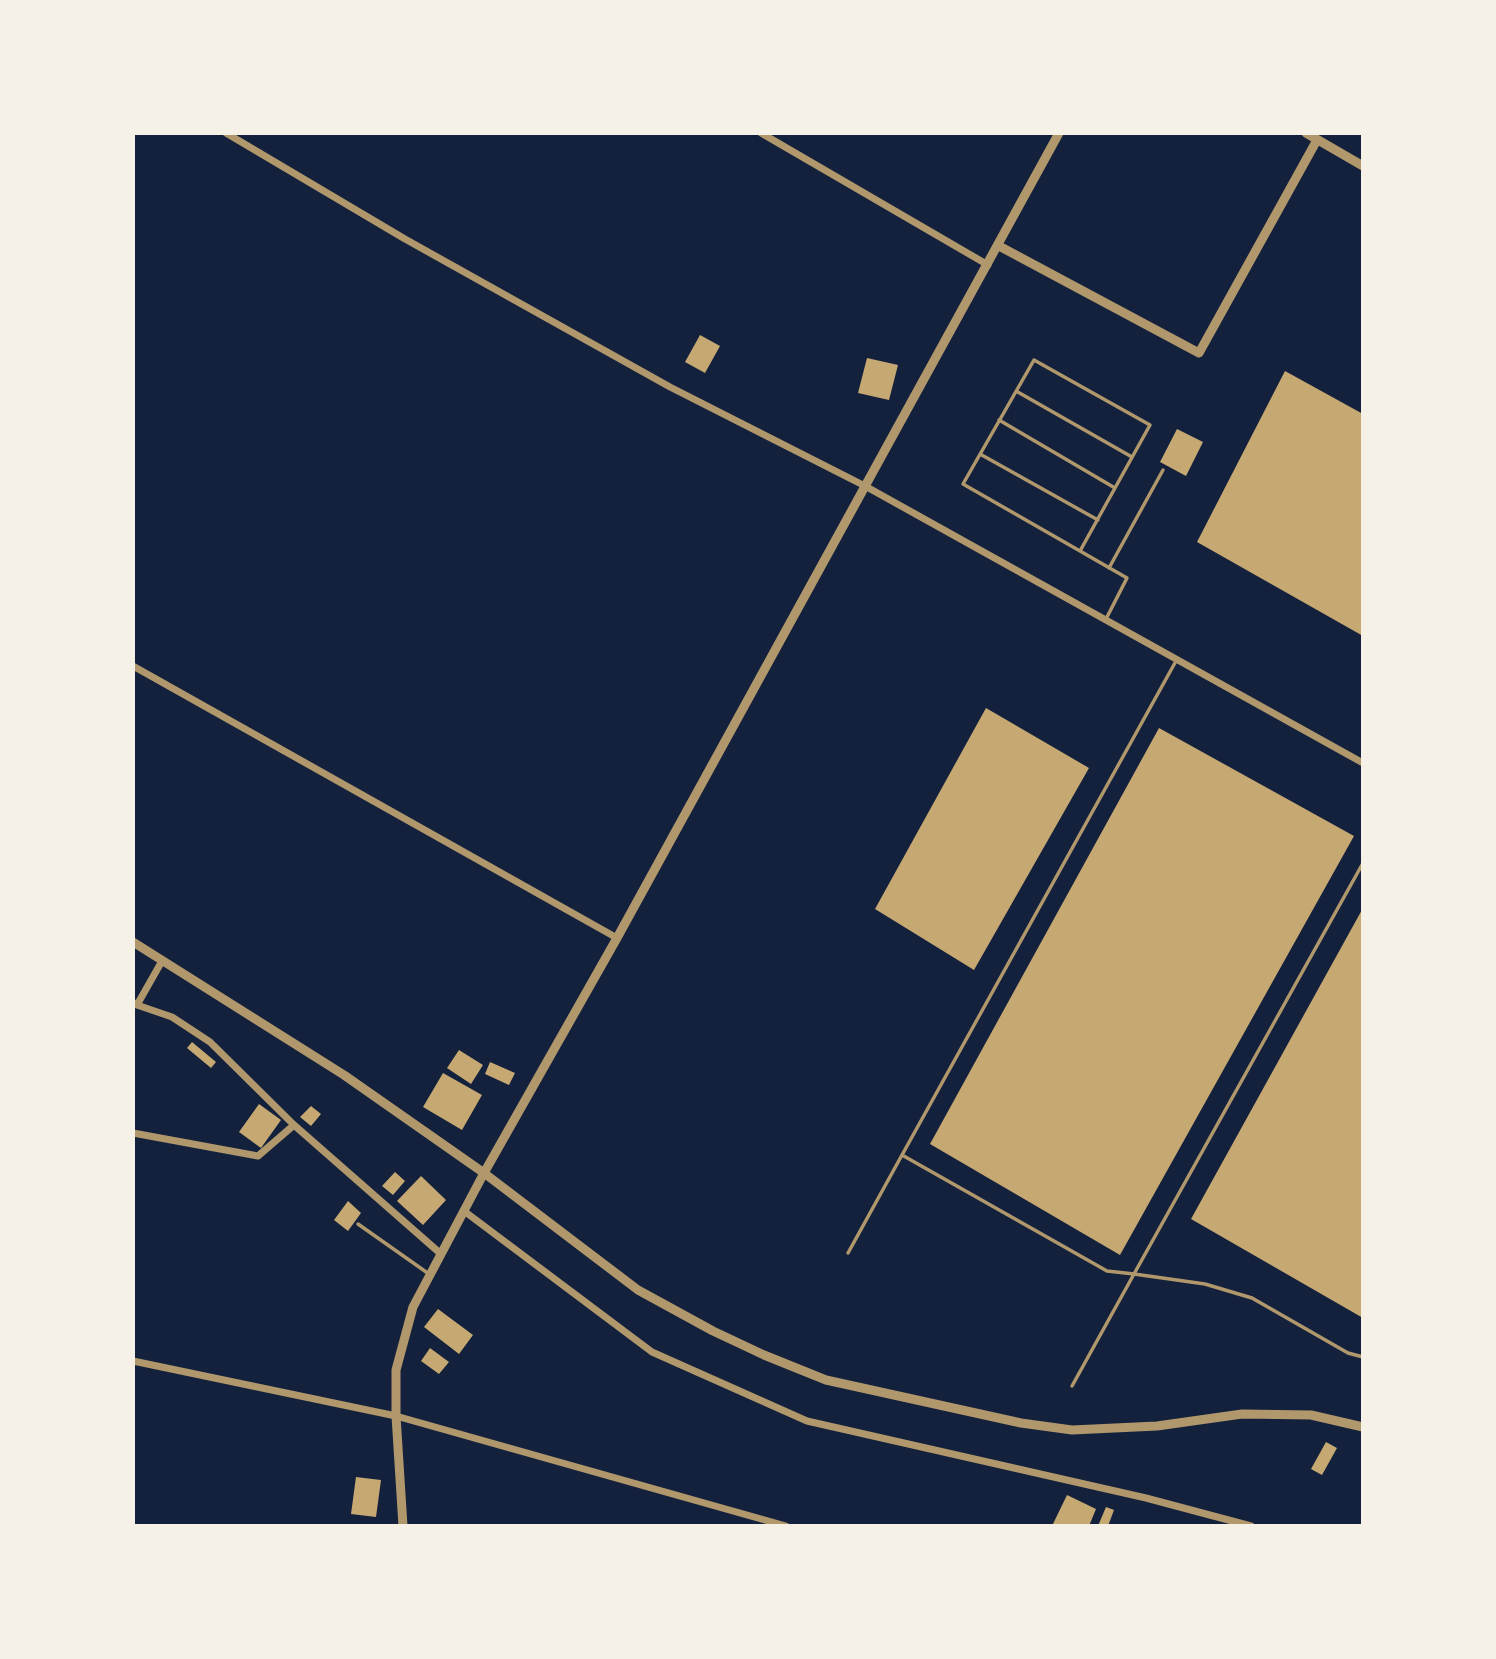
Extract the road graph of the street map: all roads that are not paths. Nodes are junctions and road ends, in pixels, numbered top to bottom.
1 (226, 133) edge
2 (761, 133) edge
3 (1059, 133) edge
4 (1306, 133) edge
5 (1319, 136) edge
6 (1363, 166) edge
7 (999, 246) junction
8 (988, 265) junction
9 (1016, 391) junction
10 (999, 420) junction
11 (980, 454) junction
12 (1132, 457) junction
13 (1163, 470) dead end
14 (865, 486) junction
15 (1115, 488) junction
16 (1098, 520) junction
17 (1080, 551) junction
18 (1109, 568) junction
19 (1106, 619) junction
20 (1177, 659) junction
21 (133, 666) edge
22 (1363, 763) edge
23 (1363, 863) edge
24 (617, 939) junction
25 (133, 942) edge
26 (162, 961) junction
27 (135, 1004) edge
28 (295, 1125) junction
29 (133, 1133) edge
30 (902, 1155) junction
31 (484, 1172) junction
32 (464, 1211) junction
33 (358, 1224) dead end
34 (848, 1253) dead end
35 (441, 1254) junction
36 (1134, 1274) junction
37 (430, 1275) junction
38 (1363, 1357) edge
39 (133, 1361) edge
40 (1072, 1386) dead end
41 (396, 1416) junction
42 (1363, 1427) edge
43 (403, 1526) edge
44 (786, 1526) edge
45 (1251, 1526) edge

1 - 14 street
2 - 8 street
3 - 7 street
4 - 5 street
5 - 6 street
5 - 7 street
7 - 8 street
8 - 14 street
9 - 10 lane
9 - 12 lane
9 - 12 lane
10 - 11 lane
10 - 15 lane
11 - 16 lane
11 - 17 lane
12 - 15 lane
13 - 18 lane
14 - 19 street
14 - 24 street
15 - 16 lane
16 - 17 lane
17 - 18 lane
18 - 19 lane
19 - 20 street
20 - 22 street
20 - 30 lane
21 - 24 street
23 - 36 lane
24 - 31 street
25 - 26 street
26 - 27 street
26 - 31 street
27 - 28 street
28 - 29 street
28 - 35 street
30 - 34 lane
30 - 36 lane
31 - 32 street
31 - 42 street
32 - 35 street
32 - 45 street
33 - 37 lane
35 - 37 street
36 - 38 lane
36 - 40 lane
37 - 41 street
39 - 41 street
41 - 43 street
41 - 44 street

